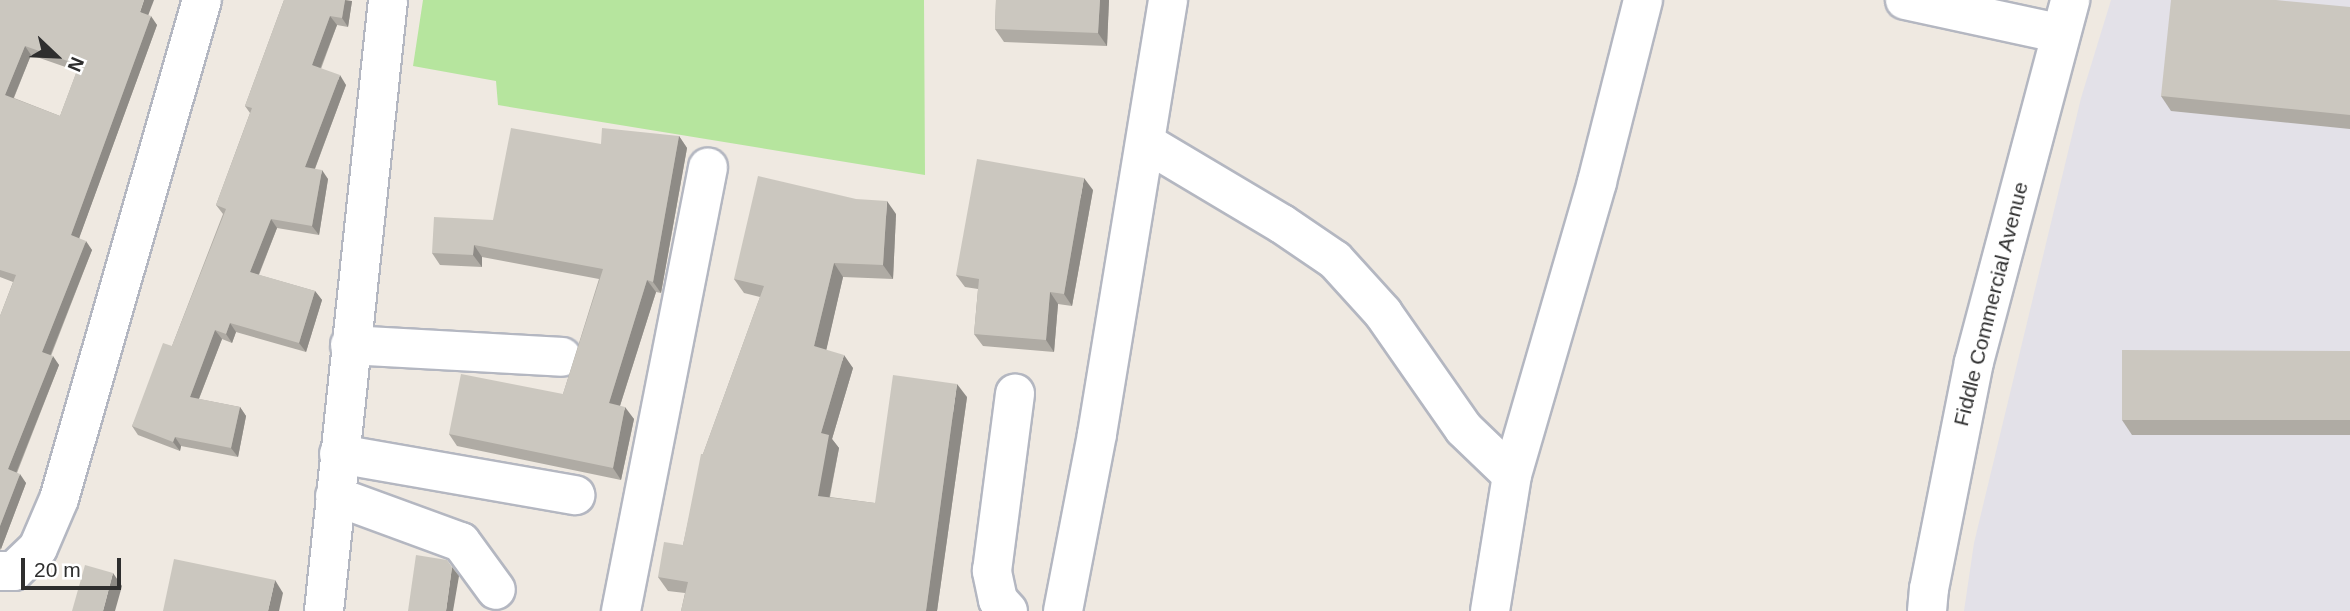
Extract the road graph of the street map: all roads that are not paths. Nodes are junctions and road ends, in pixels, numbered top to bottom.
1 (202, 0) edge
2 (388, 0) edge
3 (1168, 0) edge
4 (1643, 0) edge
5 (1905, 0) edge
6 (2064, 16) edge
7 (1146, 143) junction
8 (708, 167) dead end
9 (350, 345) junction
10 (562, 357) dead end
11 (1015, 393) dead end
12 (339, 454) junction
13 (1512, 475) junction
14 (575, 495) dead end
15 (335, 496) junction
16 (0, 571) edge
17 (496, 590) dead end
18 (324, 611) edge
19 (621, 611) edge
20 (1008, 611) edge
21 (1063, 611) edge
22 (1490, 611) edge
23 (1927, 611) edge

1 - 16 street
2 - 9 street
3 - 7 street
4 - 13 street
5 - 6 street
6 - 23 street, Fiddle Commercial Avenue
7 - 13 street
7 - 21 street
8 - 19 street
9 - 10 street
9 - 12 street
11 - 20 street
12 - 14 street
12 - 15 street
13 - 22 street
15 - 17 street
15 - 18 street

